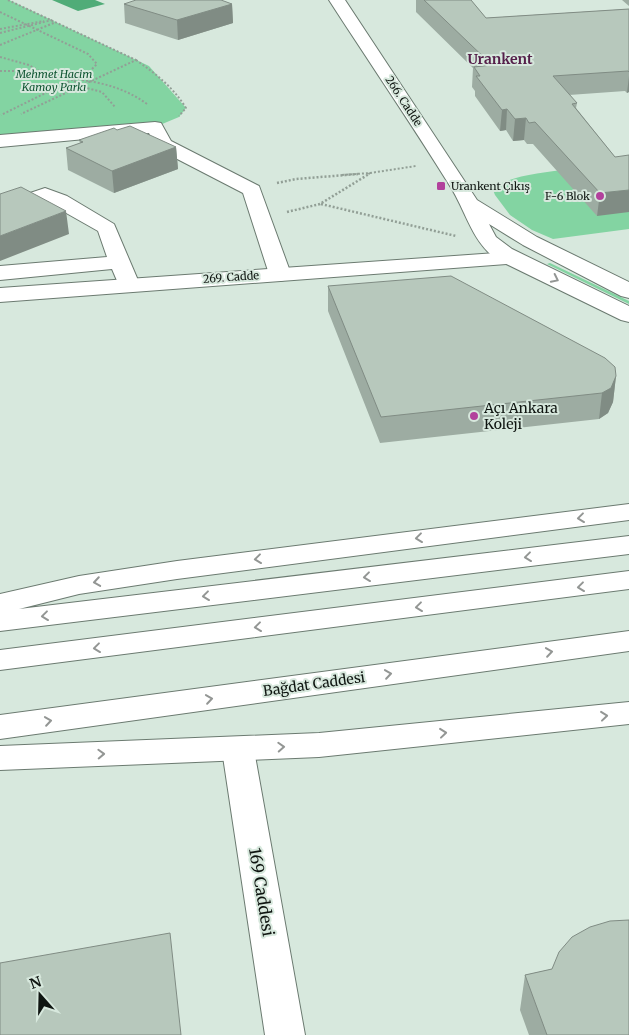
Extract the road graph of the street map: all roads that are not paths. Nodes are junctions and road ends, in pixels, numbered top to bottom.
1 (337, 0) edge
2 (0, 141) edge
3 (470, 204) junction
4 (0, 210) edge
5 (532, 242) junction
6 (491, 245) junction
7 (512, 258) junction
8 (462, 261) junction
9 (121, 262) junction
10 (0, 272) edge
11 (280, 274) junction
12 (129, 285) junction
13 (629, 290) edge
14 (0, 296) edge
15 (629, 315) edge
16 (629, 512) edge
17 (629, 545) edge
18 (629, 580) edge
19 (0, 604) edge
20 (0, 621) edge
21 (629, 641) edge
22 (0, 660) edge
23 (629, 713) edge
24 (0, 727) edge
25 (238, 750) junction
26 (0, 758) edge
27 (285, 1035) edge

1 - 3 main road, 266. Cadde
2 - 11 main road
3 - 5 main road, 266. Cadde
3 - 6 main road, 266. Cadde
4 - 9 main road
5 - 6 main road
5 - 7 main road, 269. Cadde
5 - 13 main road, 266. Cadde
6 - 7 main road, 266. Cadde
6 - 8 main road
7 - 8 main road, 269. Cadde
7 -> 15 main road, 266. Cadde
8 - 11 main road, 269. Cadde
9 - 10 main road
9 - 12 main road
11 - 12 main road, 269. Cadde
12 - 14 main road, 269. Cadde
16 -> 19 main road
17 -> 20 main road
18 -> 22 main road
24 -> 21 main road, Bağdat Caddesi
25 -> 23 main road
26 -> 25 main road
25 - 27 main road, 169 Caddesi

